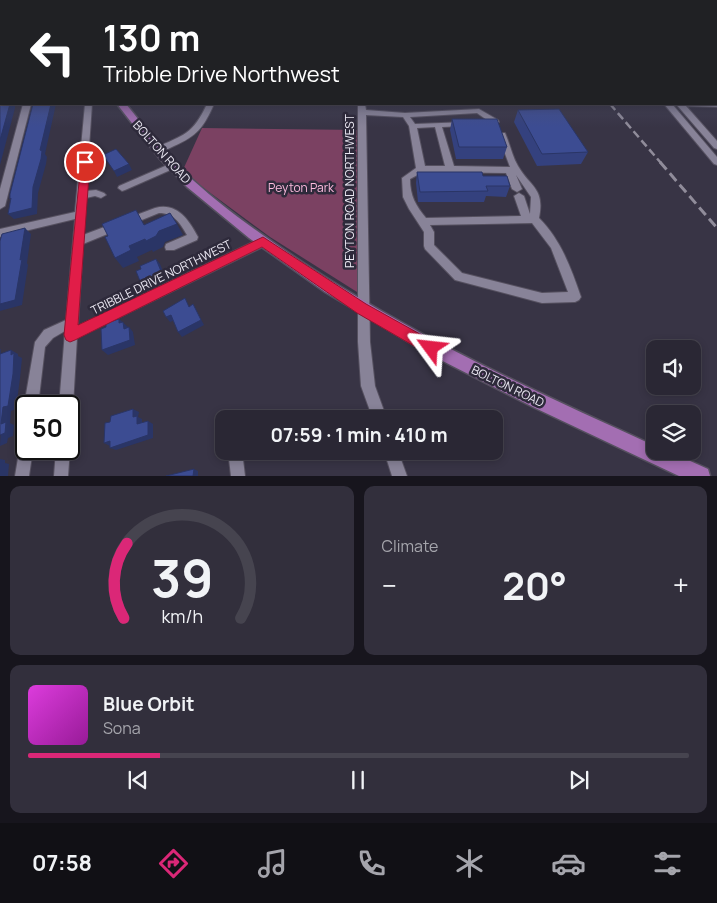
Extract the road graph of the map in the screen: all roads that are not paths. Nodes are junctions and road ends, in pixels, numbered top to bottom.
1 (27, 105) edge
2 (88, 105) edge
3 (122, 105) edge
4 (210, 105) edge
5 (669, 105) edge
6 (682, 105) edge
7 (362, 108) edge
8 (405, 115) junction
9 (438, 125) junction
10 (413, 126) junction
11 (502, 135) edge
12 (717, 146) edge
13 (158, 150) junction
14 (717, 162) edge
15 (172, 166) junction
16 (421, 169) junction
17 (450, 169) junction
18 (513, 170) junction
19 (4, 179) edge
20 (141, 186) dead end
21 (82, 194) junction
22 (101, 195) dead end
23 (0, 206) edge
24 (81, 214) junction
25 (531, 219) junction
26 (423, 222) junction
27 (0, 233) edge
28 (79, 241) junction
29 (263, 242) junction
30 (170, 247) dead end
31 (362, 308) junction
32 (71, 330) junction
33 (32, 395) edge
34 (67, 395) edge
35 (377, 410) edge
36 (24, 460) edge
37 (62, 460) edge
38 (236, 460) edge
39 (394, 460) edge
40 (22, 476) edge
41 (61, 476) edge
42 (238, 476) edge
43 (400, 476) edge
44 (701, 476) edge

1 - 19 street
2 - 21 street
3 - 13 main road, BOLTON ROAD
4 - 13 street
5 - 14 street
6 - 12 street
7 - 8 street
7 - 31 street, PEYTON ROAD NORTHWEST
8 - 9 street
8 - 10 street
9 - 10 street
9 - 17 street
10 - 16 street
11 - 18 street
13 - 15 main road, BOLTON ROAD
15 - 20 street
15 - 29 main road, BOLTON ROAD
16 - 17 street
16 - 26 street
17 - 18 street
18 - 25 street
18 - 25 street
19 - 23 street
21 - 22 street
21 - 24 street
24 - 27 street
24 - 28 street
25 - 26 street
25 - 26 street
28 - 30 street
28 - 32 street
29 - 31 main road, BOLTON ROAD
29 - 32 street, TRIBBLE DRIVE NORTHWEST
31 - 35 street, PEYTON ROAD NORTHWEST
31 - 44 main road, BOLTON ROAD
32 - 33 street, TRIBBLE DRIVE NORTHWEST
32 - 34 street
36 - 40 street
37 - 41 street
38 - 42 street
39 - 43 street

